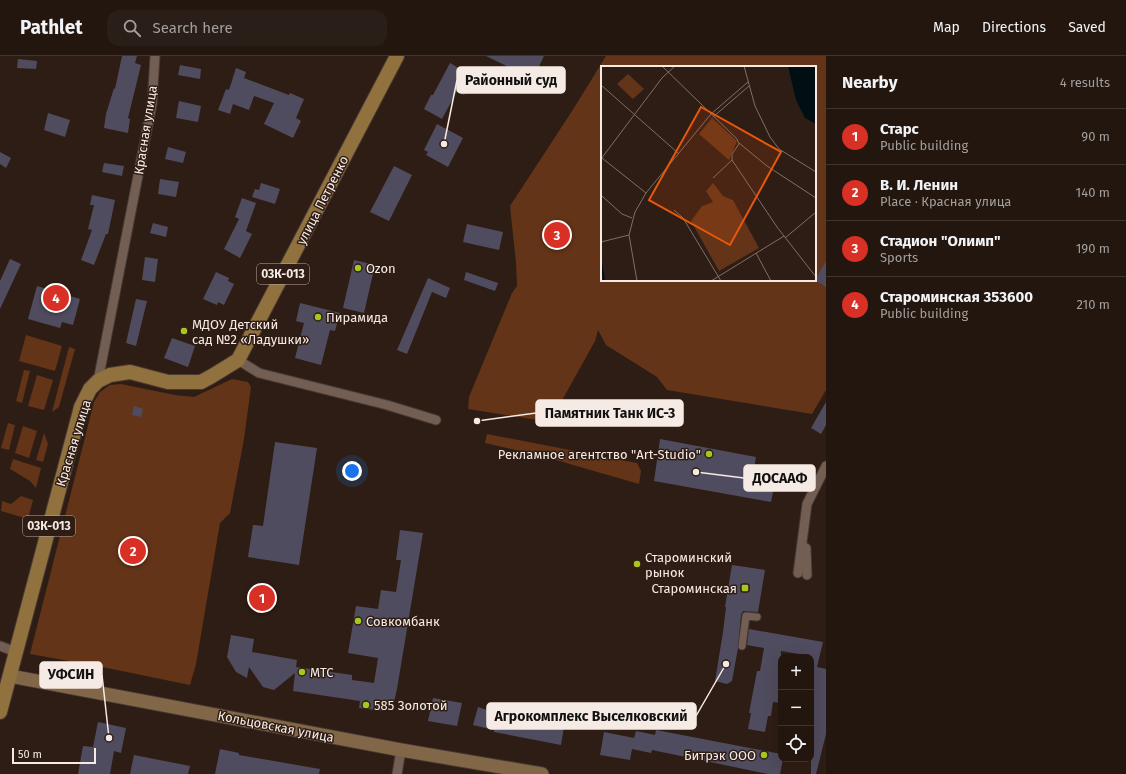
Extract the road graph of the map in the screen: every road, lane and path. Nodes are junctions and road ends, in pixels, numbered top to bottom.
1 (155, 56) edge
2 (397, 56) edge
3 (238, 360) junction
4 (98, 381) junction
5 (436, 420) dead end
6 (826, 466) edge
7 (802, 574) dead end
8 (757, 617) dead end
9 (0, 646) edge
10 (742, 646) dead end
11 (16, 652) junction
12 (6, 678) edge
13 (0, 712) edge
14 (401, 750) junction
15 (397, 774) edge
16 (542, 774) edge

1 - 4 street, Красная улица
2 - 3 main road, улица Петренко / 03К-013
3 - 4 main road
3 - 5 street
4 - 11 main road, Красная улица / 03К-013
6 - 7 street
8 - 10 street
9 - 11 street
11 - 12 main road, Красная улица / 03К-013
12 - 13 main road, Красная улица / 03К-013
12 - 14 main road, Кольцовская улица
14 - 15 street
14 - 16 main road, Кольцовская улица

